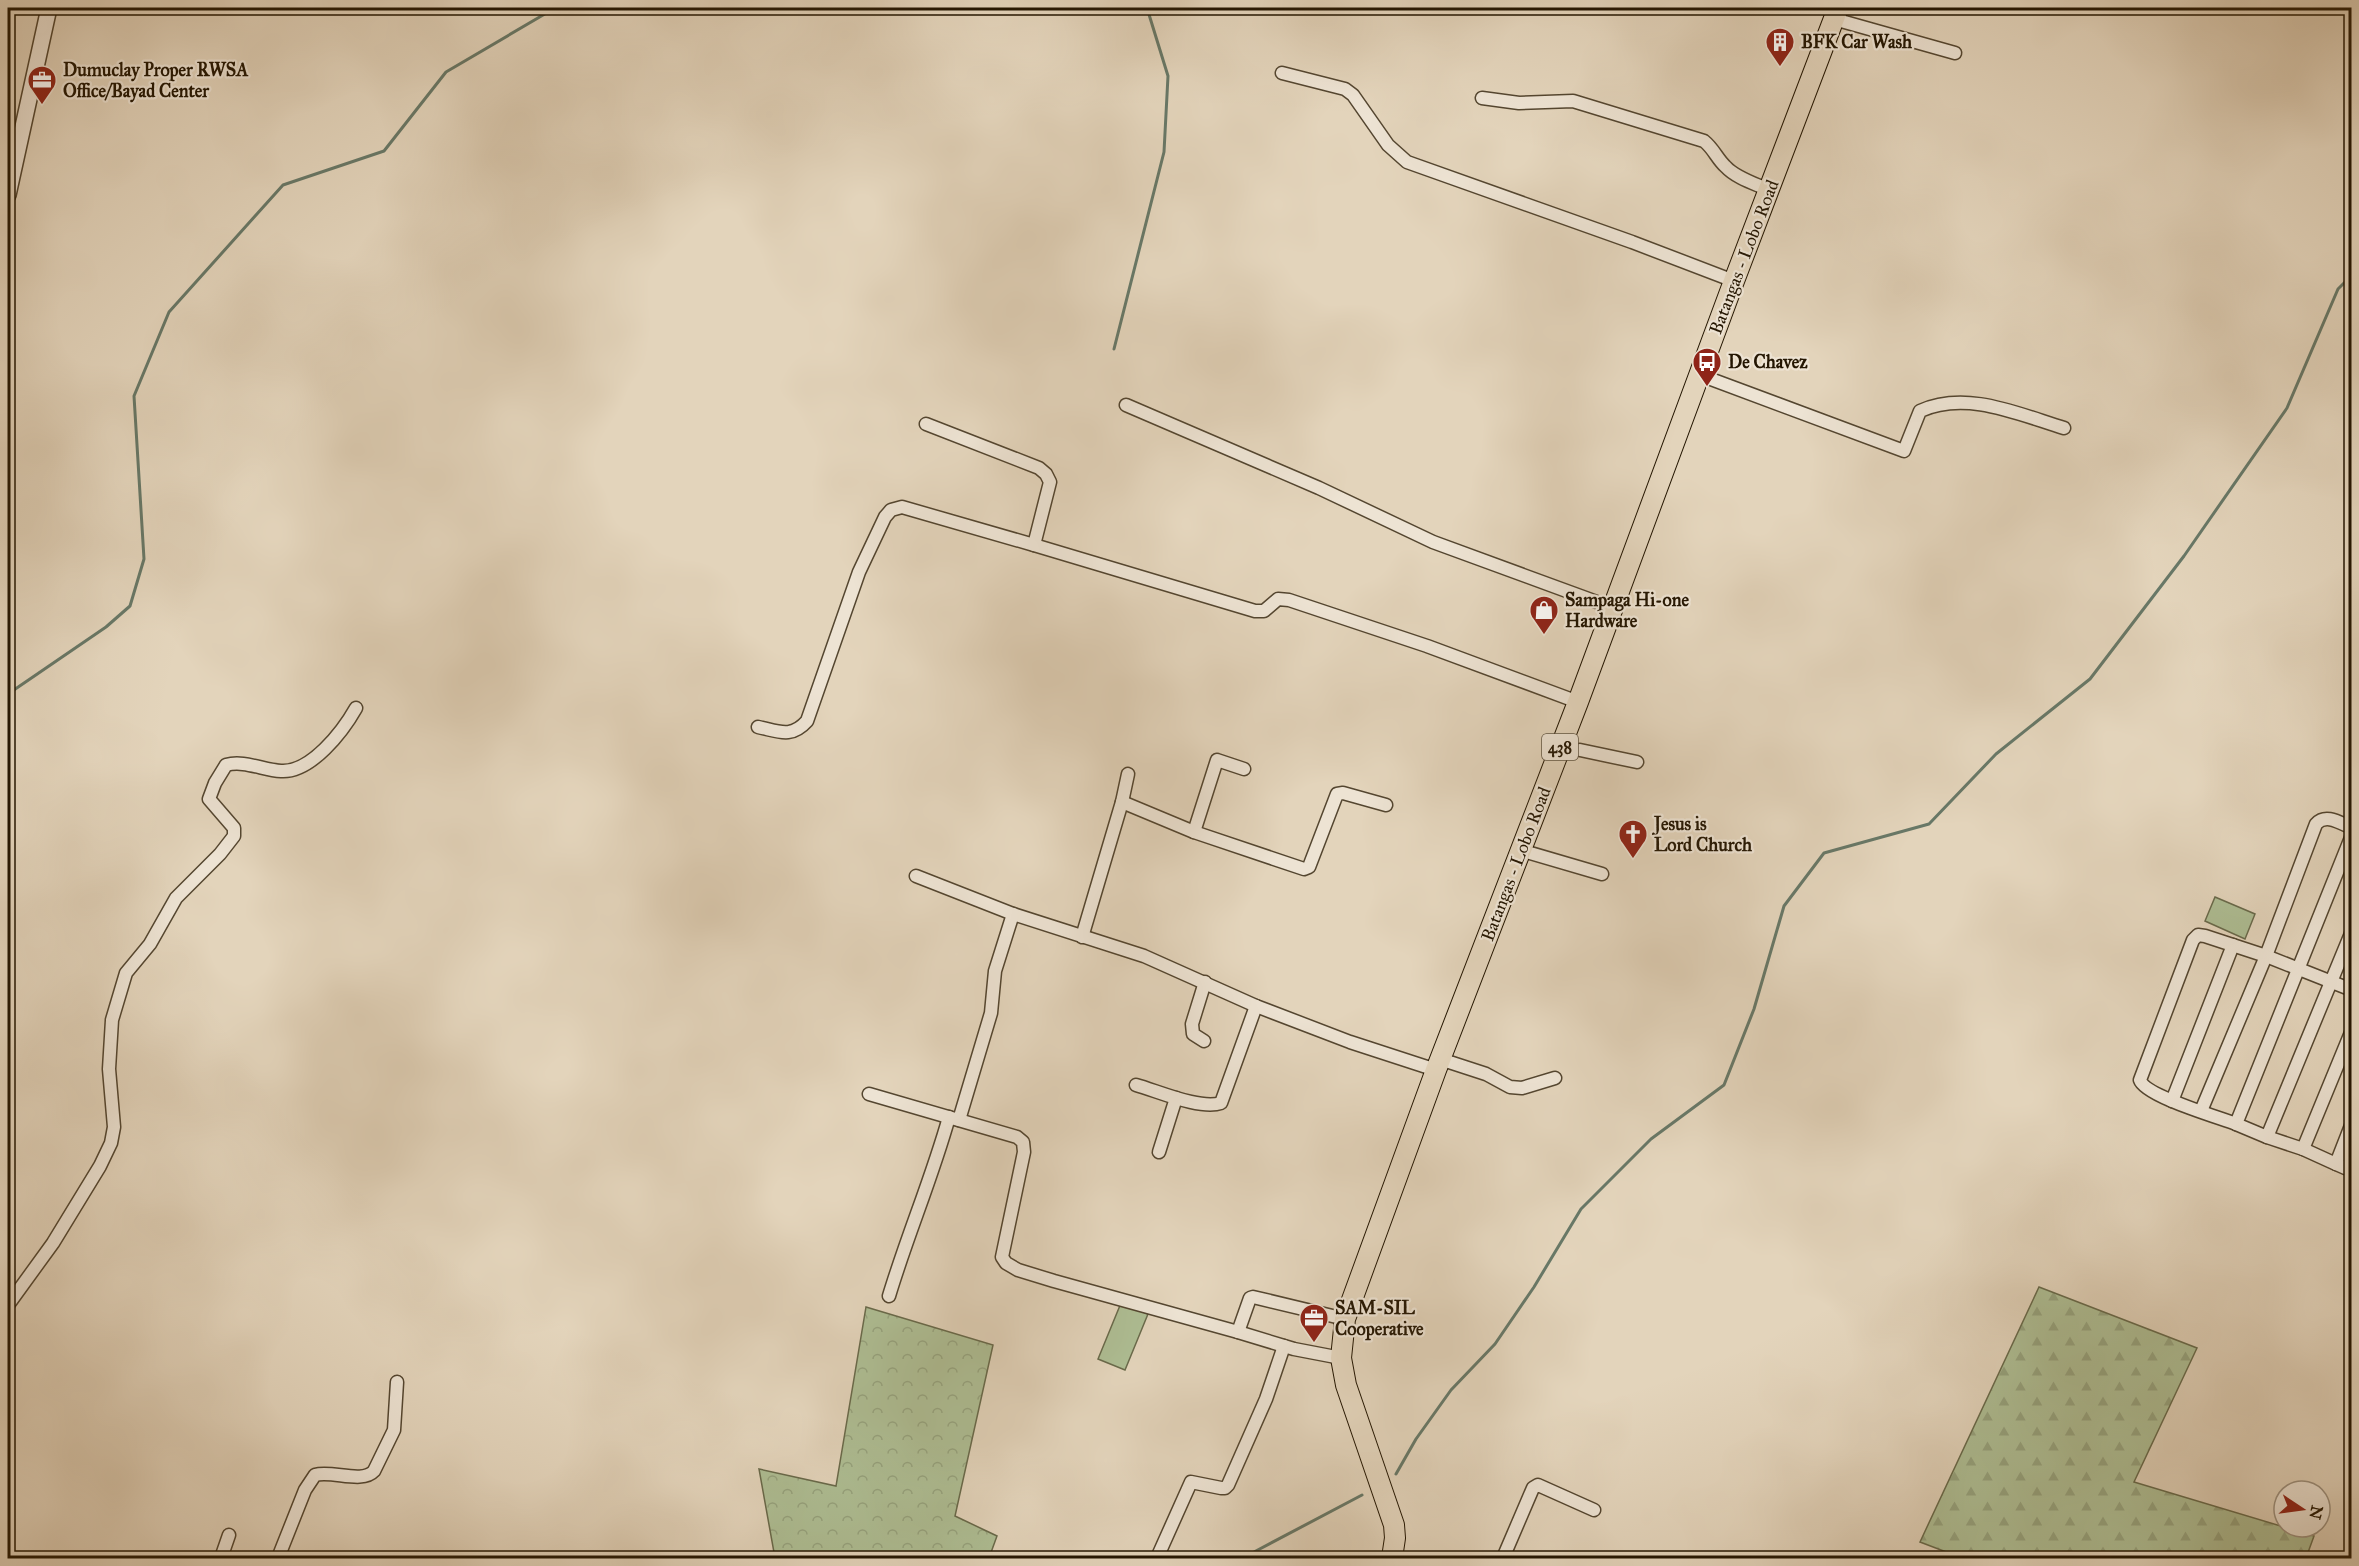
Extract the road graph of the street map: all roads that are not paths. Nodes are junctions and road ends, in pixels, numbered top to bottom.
1 (49, 8) edge
2 (1836, 13) edge
3 (1955, 54) dead end
4 (1282, 73) dead end
5 (1482, 98) dead end
6 (13, 147) edge
7 (1769, 190) junction
8 (8, 195) edge
9 (1734, 282) junction
10 (1700, 375) junction
11 (1126, 405) dead end
12 (927, 424) dead end
13 (2064, 428) dead end
14 (1034, 545) junction
15 (1613, 608) junction
16 (1578, 702) junction
17 (356, 708) dead end
18 (758, 727) dead end
19 (1571, 746) junction
20 (1637, 762) dead end
21 (1244, 769) dead end
22 (1128, 774) dead end
23 (1122, 802) junction
24 (1386, 805) dead end
25 (2352, 828) edge
26 (1194, 832) junction
27 (2352, 835) edge
28 (1521, 850) junction
29 (1602, 874) dead end
30 (916, 876) dead end
31 (1013, 914) junction
32 (2352, 931) edge
33 (1082, 937) junction
34 (2233, 945) junction
35 (2266, 956) junction
36 (2297, 970) junction
37 (1205, 982) junction
38 (2331, 982) junction
39 (2352, 990) edge
40 (1256, 1006) junction
41 (2352, 1030) edge
42 (1204, 1041) dead end
43 (1438, 1065) junction
44 (1556, 1078) dead end
45 (1136, 1085) dead end
46 (870, 1094) dead end
47 (1176, 1098) junction
48 (2172, 1101) junction
49 (2201, 1111) junction
50 (954, 1119) junction
51 (2352, 1123) edge
52 (2236, 1124) junction
53 (2267, 1137) junction
54 (2303, 1149) junction
55 (1159, 1152) dead end
56 (2336, 1164) junction
57 (2352, 1171) edge
58 (889, 1296) dead end
59 (8, 1305) edge
60 (1345, 1319) junction
61 (1238, 1332) junction
62 (1284, 1346) junction
63 (1341, 1358) junction
64 (397, 1382) dead end
65 (1594, 1510) dead end
66 (230, 1535) dead end
67 (221, 1558) edge
68 (278, 1558) edge
69 (1157, 1558) edge
70 (1392, 1558) edge
71 (1503, 1558) edge

1 - 6 street
2 - 3 street
2 - 7 main road, Batangas - Lobo Road / 438
4 - 9 street
5 - 7 street
6 - 8 street
7 - 9 main road, Batangas - Lobo Road / 438
9 - 10 main road, Batangas - Lobo Road / 438
10 - 13 street
10 - 15 main road, Batangas - Lobo Road / 438
11 - 15 street
12 - 14 street
14 - 16 street
14 - 18 street
15 - 16 main road, Batangas - Lobo Road / 438
16 - 19 main road, Batangas - Lobo Road / 438
17 - 59 street
19 - 20 street
19 - 28 main road, Batangas - Lobo Road / 438
21 - 26 street
22 - 23 street
23 - 26 street
23 - 33 street
24 - 26 street
25 - 35 street
27 - 36 street
28 - 29 street
28 - 43 main road, Batangas - Lobo Road / 438
30 - 31 street
31 - 33 street
31 - 50 street
32 - 38 street
33 - 37 street
34 - 35 street
34 - 48 street
34 - 48 street
35 - 36 street
35 - 49 street
36 - 38 street
36 - 52 street
37 - 40 street
37 - 42 street
38 - 39 street
38 - 53 street
40 - 43 street
40 - 47 street
41 - 54 street
43 - 44 street
43 - 60 main road, Batangas - Lobo Road / 438
45 - 47 street
46 - 50 street
47 - 55 street
48 - 49 street
49 - 52 street
50 - 58 street
50 - 61 street
51 - 56 street
52 - 53 street
53 - 54 street
54 - 56 street
56 - 57 street
60 - 61 street
60 - 63 main road, Batangas - Lobo Road / 438
61 - 62 street
62 - 63 street
62 - 69 street
63 - 70 main road, Batangas - Lobo Road / 438
64 - 68 street
65 - 71 street
66 - 67 street

